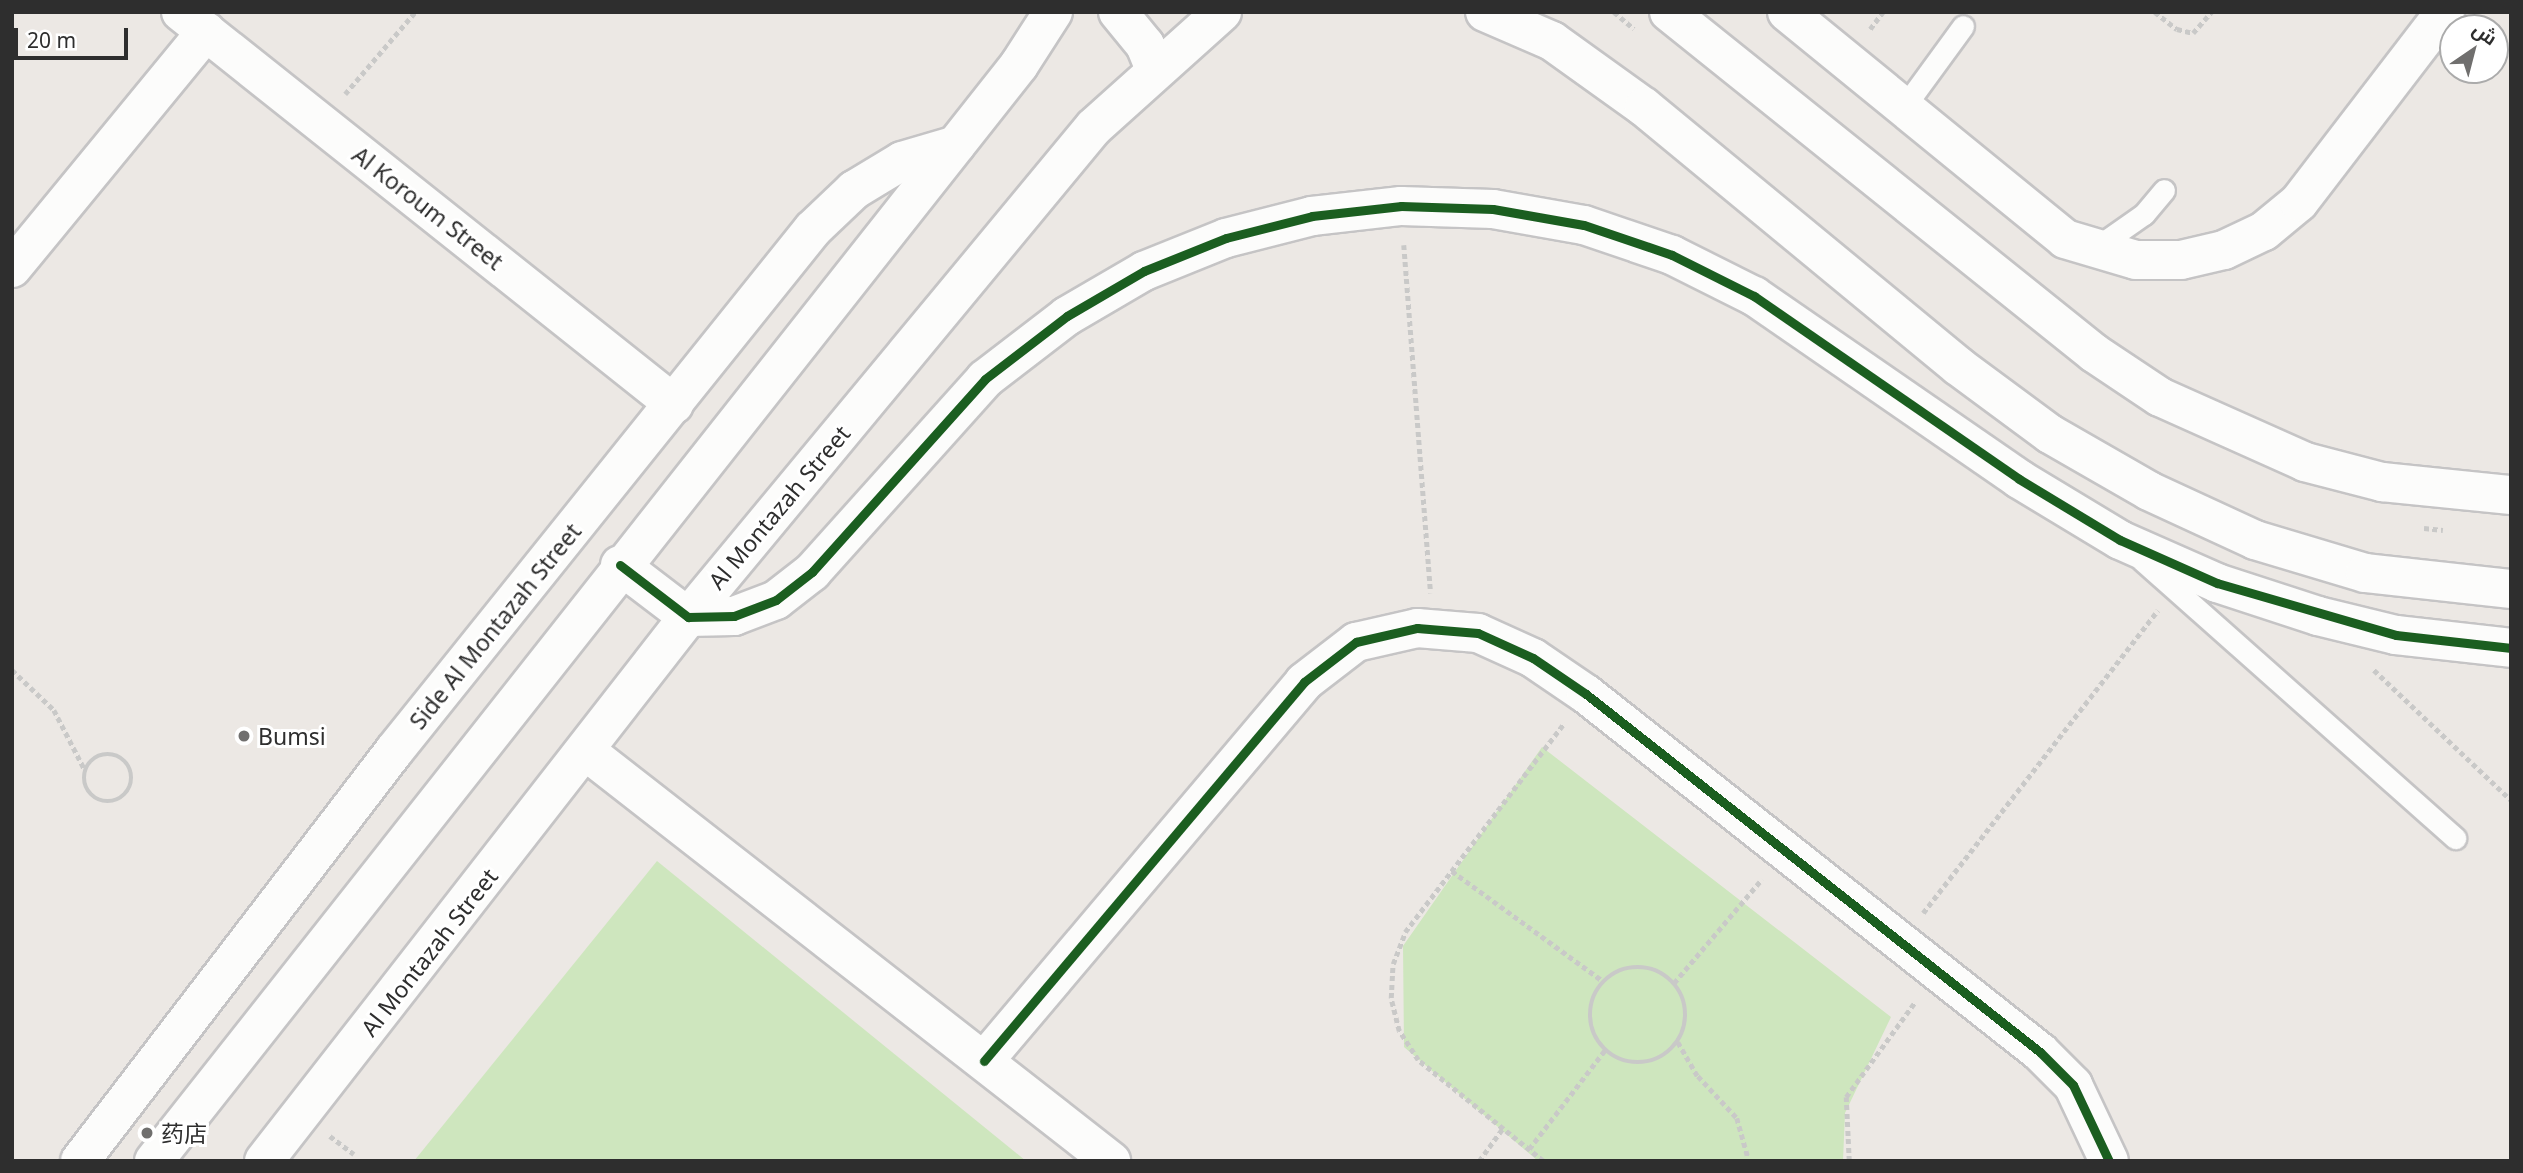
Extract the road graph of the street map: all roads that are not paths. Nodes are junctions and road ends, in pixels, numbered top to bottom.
1 (1053, 12) edge
2 (1118, 12) edge
3 (1222, 12) edge
4 (1485, 12) edge
5 (1669, 12) edge
6 (2445, 12) edge
7 (1793, 14) edge
8 (193, 22) edge
9 (1963, 26) dead end
10 (1154, 68) junction
11 (1904, 107) junction
12 (956, 145) junction
13 (2164, 190) dead end
14 (2092, 250) junction
15 (12, 268) edge
16 (1958, 366) junction
17 (674, 404) junction
18 (1926, 410) junction
19 (2511, 495) edge
20 (2120, 540) junction
21 (620, 565) junction
22 (2472, 588) junction
23 (2511, 589) edge
24 (688, 618) junction
25 (2505, 650) edge
26 (587, 752) junction
27 (2455, 838) dead end
28 (984, 1061) junction
29 (80, 1161) edge
30 (153, 1161) edge
31 (264, 1161) edge
32 (1111, 1161) edge
33 (2109, 1161) edge

1 - 12 street
2 - 10 street
3 - 10 street, Al Montazah Street
4 - 16 street
5 - 19 street
6 - 14 street
7 - 11 street
8 - 15 street
8 - 17 street, Al Koroum Street
9 - 11 lane
10 - 24 street, Al Montazah Street
11 - 14 street
12 - 17 street, Side Al Montazah Street
12 - 21 street
13 - 14 lane
16 - 18 street
16 - 22 street
17 - 29 street, Side Al Montazah Street
18 - 20 street
18 - 24 street
20 - 25 street
20 - 27 lane
21 - 24 street
21 - 30 street
22 - 23 street
22 - 25 street
24 - 26 street, Al Montazah Street
26 - 28 street
26 - 31 street, Al Montazah Street
28 - 32 street
28 - 33 street

